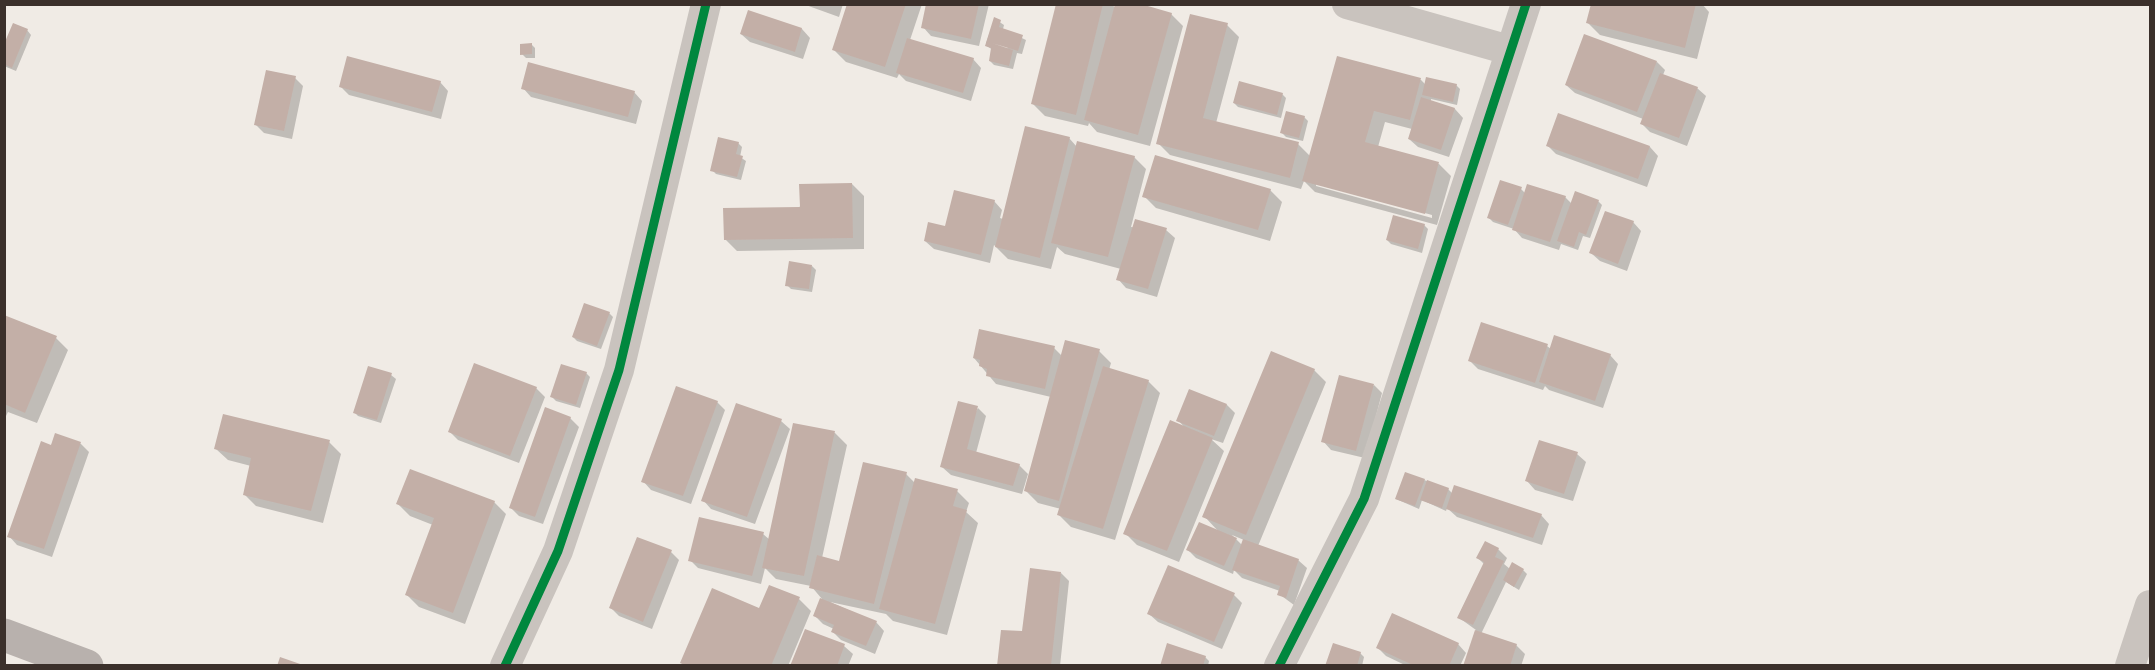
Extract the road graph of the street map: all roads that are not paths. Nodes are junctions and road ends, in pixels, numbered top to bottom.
1 (706, 4) edge
2 (1347, 4) edge
3 (1526, 4) edge
4 (1509, 50) junction
5 (2151, 605) edge
6 (4, 635) edge
7 (87, 666) edge
8 (504, 666) edge
9 (1279, 666) edge
10 (2130, 666) edge

1 - 8 street
2 - 4 street
3 - 4 street
4 - 9 street
5 - 10 street
6 - 7 main road

